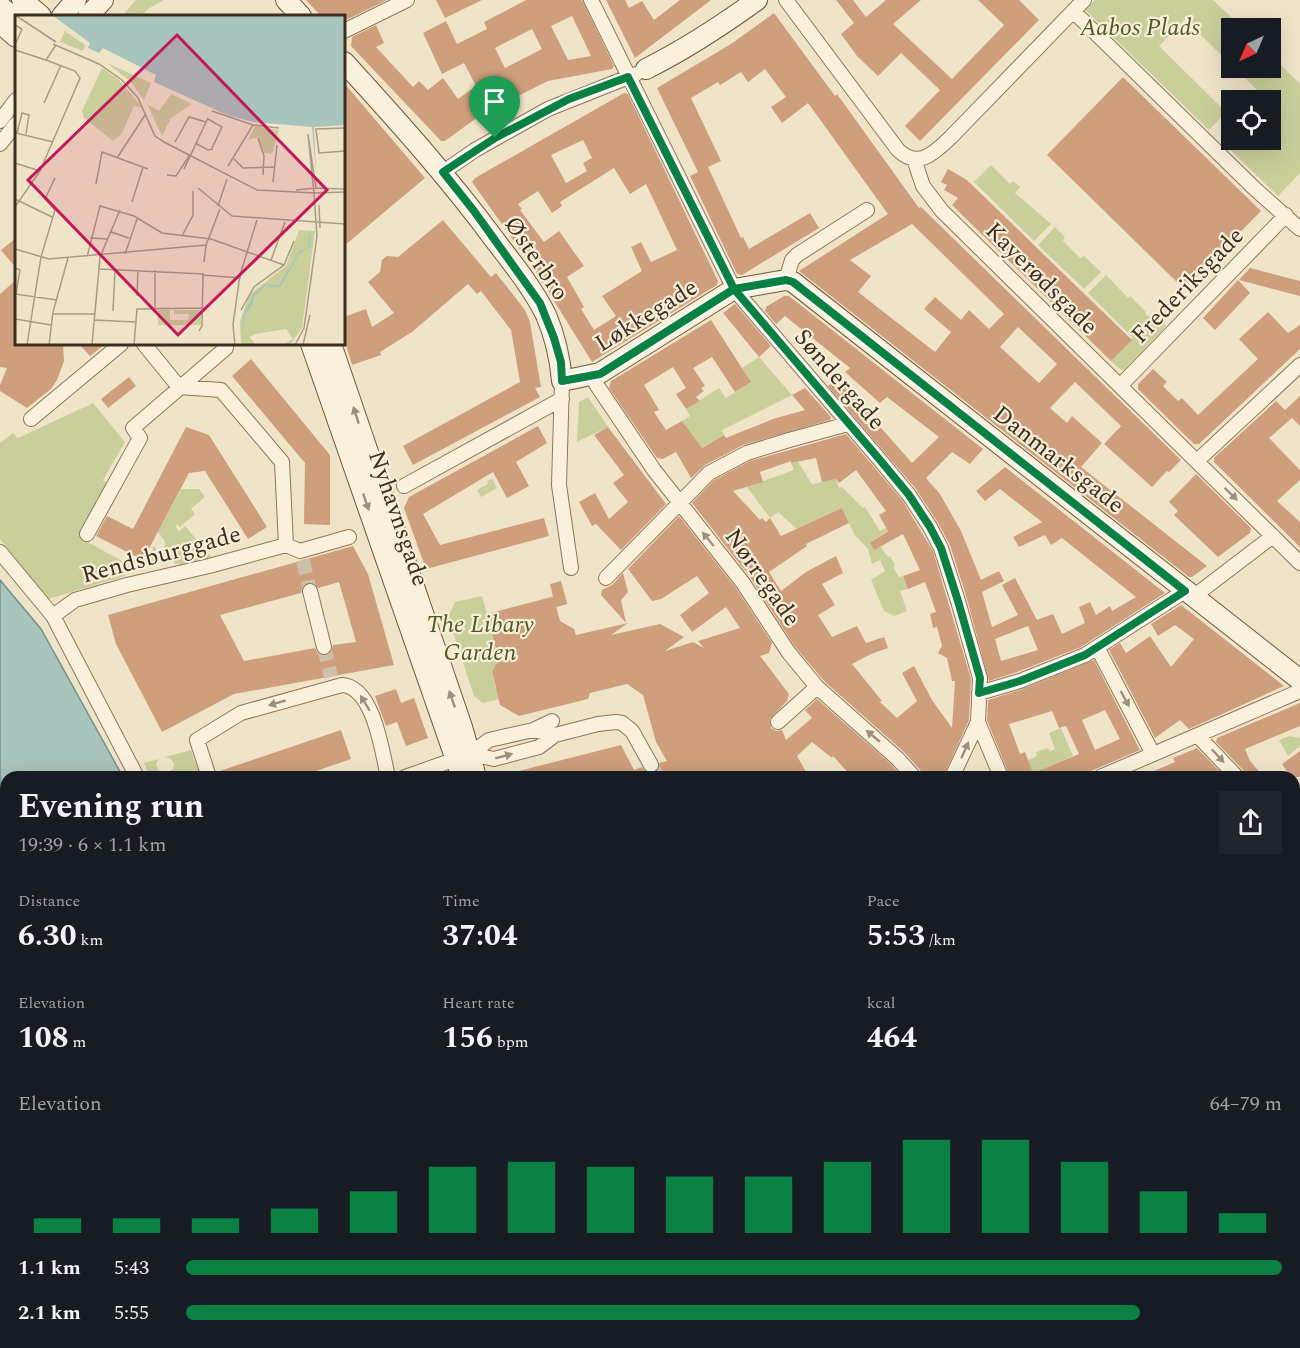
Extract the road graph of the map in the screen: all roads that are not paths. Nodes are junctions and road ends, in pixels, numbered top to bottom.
1 (52, 0) edge
2 (76, 0) edge
3 (103, 0) edge
4 (286, 0) edge
5 (407, 0) edge
6 (591, 0) edge
7 (735, 0) edge
8 (757, 0) edge
9 (786, 0) edge
10 (1084, 0) edge
11 (0, 6) edge
12 (27, 11) edge
13 (1073, 11) junction
14 (63, 15) edge
15 (89, 15) edge
16 (300, 15) edge
17 (0, 23) edge
18 (345, 31) edge
19 (15, 35) edge
20 (345, 63) edge
21 (637, 73) junction
22 (15, 101) edge
23 (0, 121) edge
24 (15, 125) edge
25 (0, 144) edge
26 (914, 159) junction
27 (443, 172) junction
28 (867, 210) dead end
29 (1286, 215) junction
30 (1300, 229) edge
31 (786, 280) junction
32 (734, 289) junction
33 (120, 345) edge
34 (145, 345) edge
35 (311, 345) edge
36 (331, 345) edge
37 (226, 348) dead end
38 (1300, 365) edge
39 (596, 384) dead end
40 (1120, 386) junction
41 (179, 387) junction
42 (562, 390) junction
43 (30, 419) dead end
44 (848, 424) junction
45 (1197, 461) junction
46 (404, 486) dead end
47 (680, 503) junction
48 (87, 534) dead end
49 (1273, 536) junction
50 (343, 538) dead end
51 (286, 545) junction
52 (0, 552) edge
53 (1300, 563) edge
54 (571, 568) dead end
55 (606, 578) dead end
56 (310, 591) tunnel mouth
57 (1189, 594) junction
58 (53, 616) junction
59 (324, 647) tunnel mouth
60 (1098, 647) junction
61 (1300, 680) edge
62 (818, 687) junction
63 (1300, 691) edge
64 (979, 693) junction
65 (778, 722) dead end
66 (978, 722) junction
67 (555, 734) junction
68 (1198, 736) junction
69 (1153, 754) junction
70 (463, 764) edge
71 (134, 771) edge
72 (207, 771) edge
73 (387, 771) edge
74 (432, 771) edge
75 (655, 771) tunnel mouth
76 (908, 771) edge
77 (955, 771) edge
78 (998, 771) edge
79 (1115, 771) edge
80 (1231, 771) edge

1 - 12 street
2 - 14 street
3 - 15 street
4 - 16 street
5 - 18 street
6 - 21 street, Søndergade
7 - 21 street
8 - 21 street
9 - 26 street
10 - 13 street
11 - 12 street
13 - 26 street
13 - 29 street
17 - 19 street
20 - 27 street, Østerbro
21 - 27 street
21 - 32 street, Søndergade
22 - 23 street
24 - 25 street
26 - 40 street, Kayerødsgade
27 - 42 street, Østerbro
28 - 31 street
29 - 30 street
29 - 40 street, Frederiksgade
31 - 32 street, Løkkegade
31 - 57 street, Danmarksgade
32 - 42 street, Løkkegade
32 - 44 street, Søndergade
33 - 43 street
34 - 41 street
35 -> 70 street, Nyhavnsgade
70 -> 36 street, Nyhavnsgade
37 - 41 street
38 - 45 street
39 - 47 street, Nørregade
40 - 45 street, Kayerødsgade
41 - 48 street
41 - 51 street
42 - 46 street, Løkkegade
42 - 54 street, Østerbro
44 - 47 street
44 - 64 street, Søndergade
45 -> 49 street, Kayerødsgade
47 - 55 street
62 -> 47 street, Nørregade
49 - 53 street, Kayerødsgade
49 - 57 street
50 - 51 street
51 - 58 street, Rendsburggade
52 - 58 street
56 - 59 street
57 - 60 street
57 - 61 street, Danmarksgade
58 - 71 street
60 - 64 street
60 -> 69 street
62 - 65 street
76 -> 62 street, Nørregade
63 - 68 street
64 - 66 street, Søndergade
77 -> 66 street, Søndergade
66 - 78 street, Søndergade
70 -> 67 street
67 - 70 street
67 - 75 street
68 - 69 street
68 -> 80 street
69 - 79 street
70 - 74 street
73 -> 72 street

